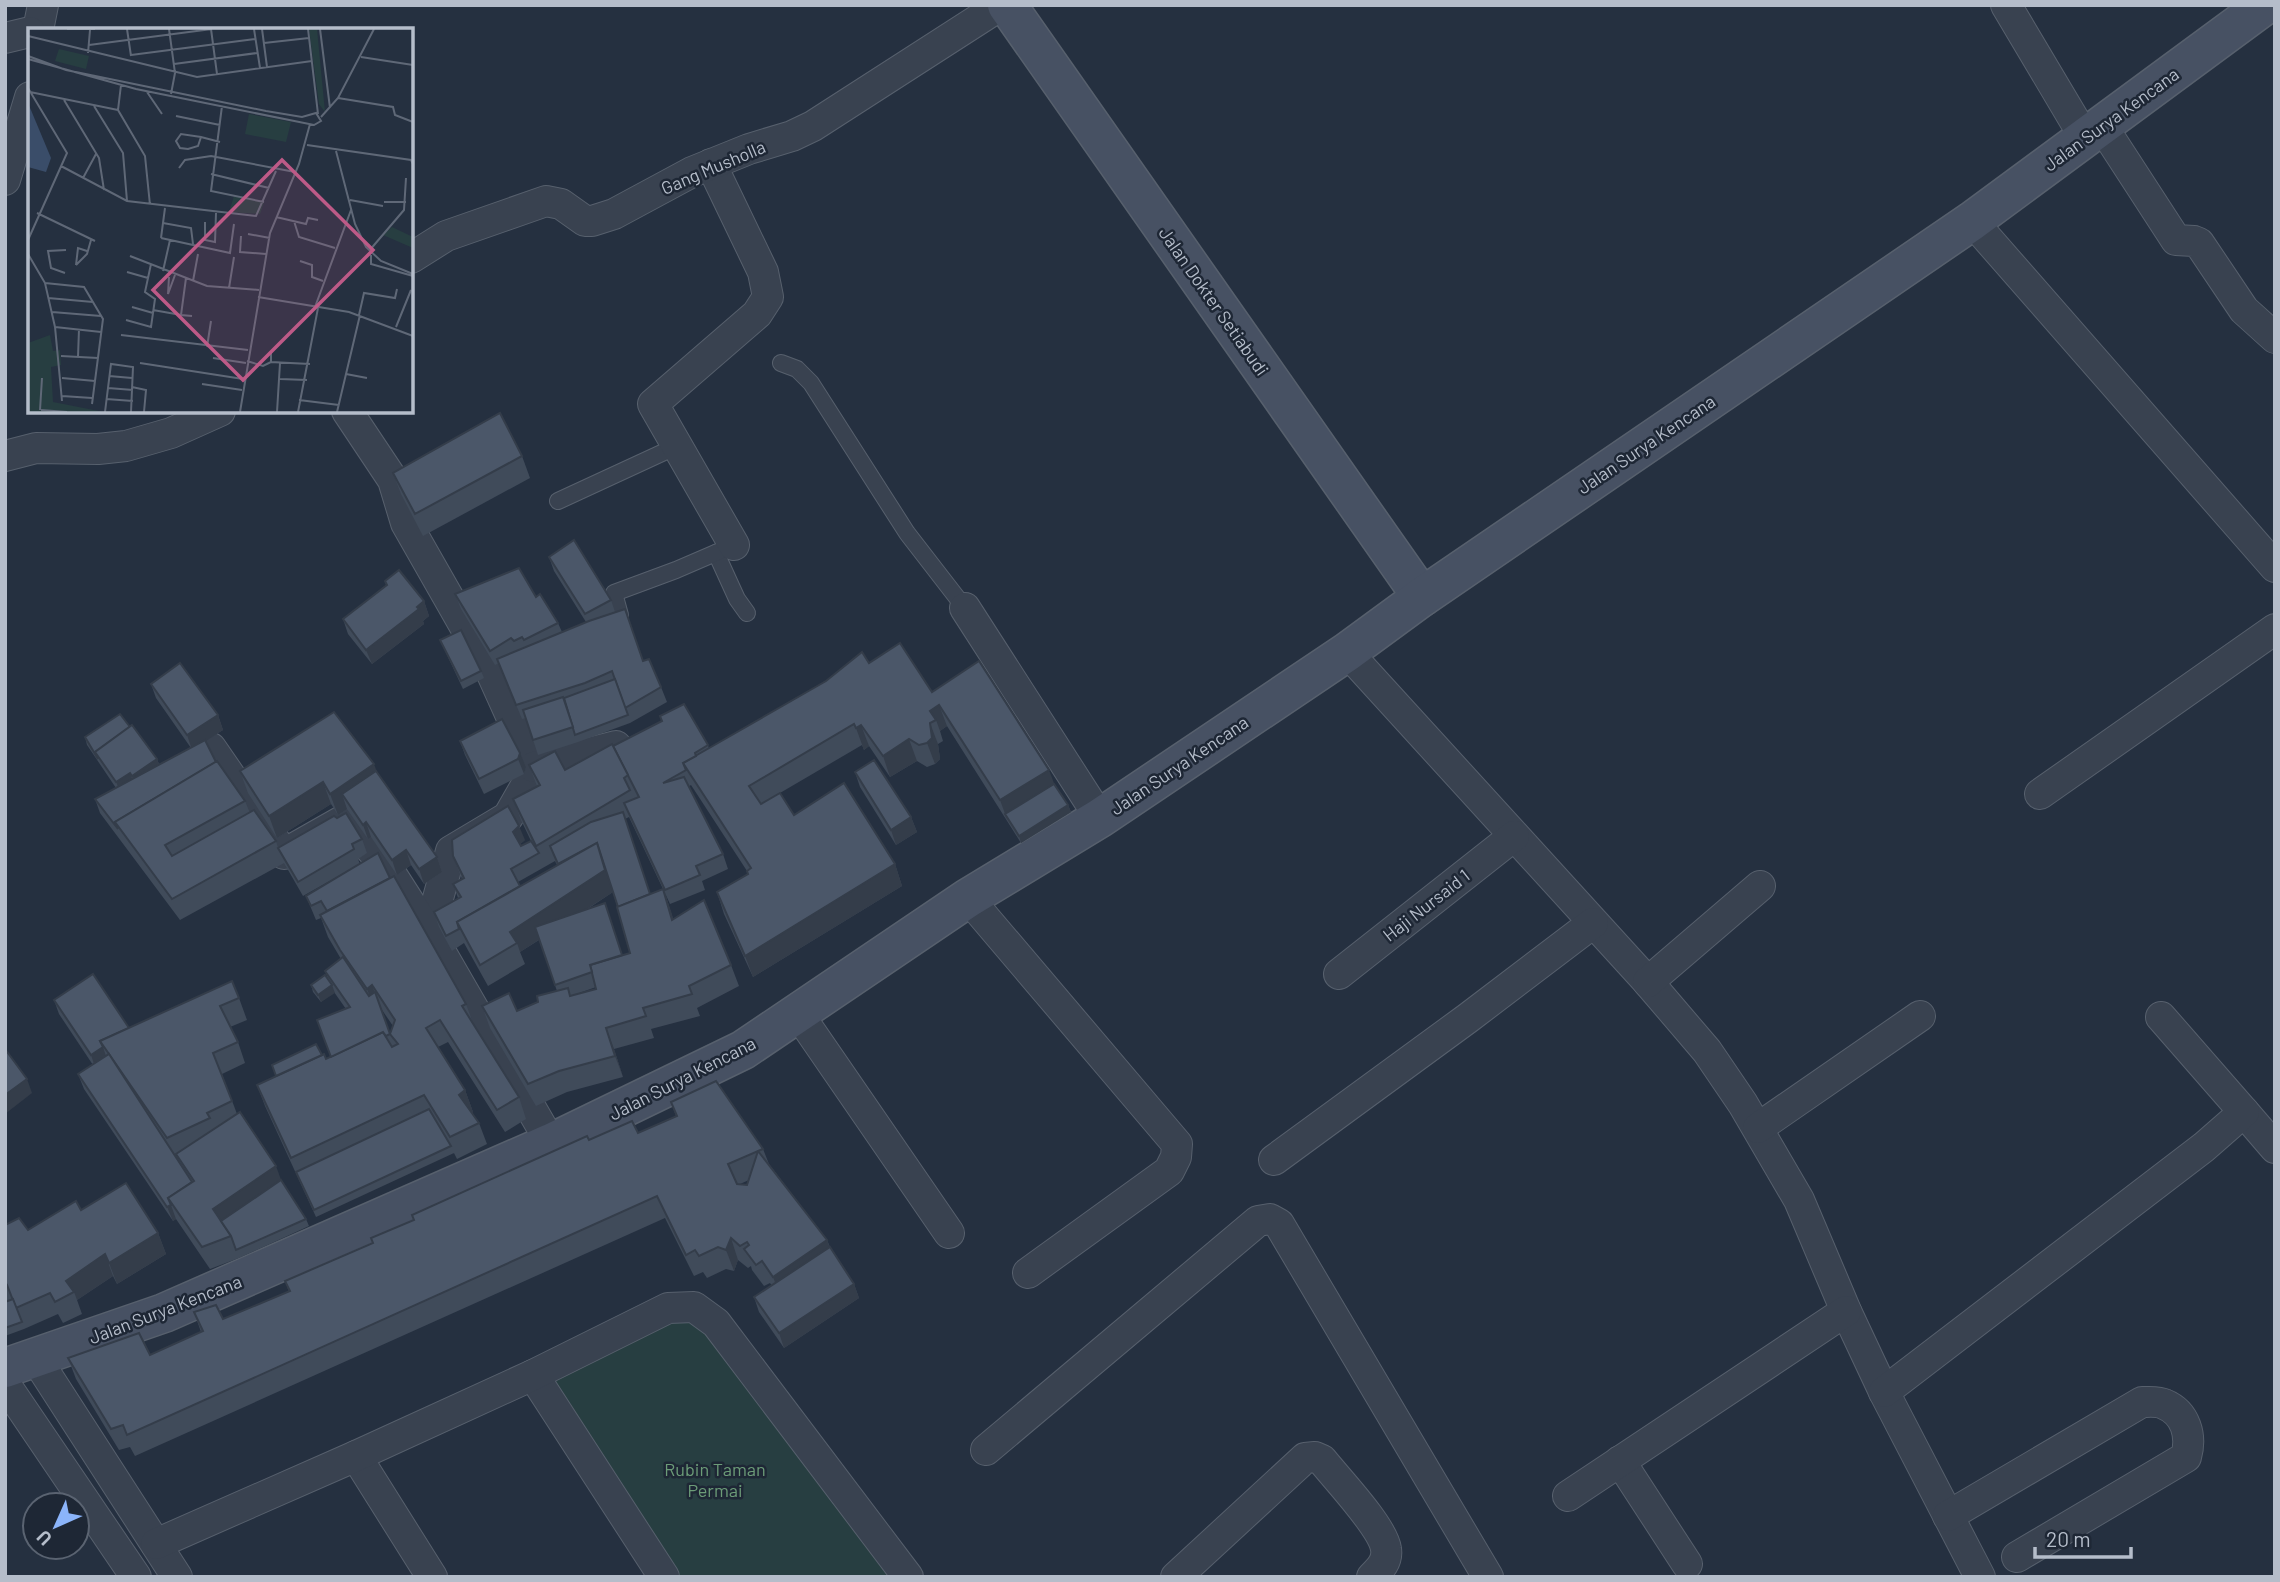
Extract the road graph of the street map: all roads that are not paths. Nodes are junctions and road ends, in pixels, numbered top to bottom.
1 (43, 5) edge
2 (1001, 5) edge
3 (1007, 5) edge
4 (2006, 5) edge
5 (2255, 12) edge
6 (38, 28) edge
7 (28, 32) edge
8 (5, 38) edge
9 (28, 104) edge
10 (2094, 132) junction
11 (711, 164) junction
12 (5, 180) edge
13 (1972, 221) junction
14 (413, 257) edge
15 (2275, 338) edge
16 (781, 363) dead end
17 (216, 413) edge
18 (348, 413) edge
19 (677, 446) junction
20 (5, 456) edge
21 (558, 500) dead end
22 (725, 549) junction
23 (2275, 567) edge
24 (1422, 597) junction
25 (965, 608) joint
26 (747, 614) dead end
27 (2275, 629) edge
28 (593, 632) edge
29 (1347, 652) junction
30 (616, 746) edge
31 (211, 748) edge
32 (534, 767) junction
33 (2040, 794) dead end
34 (1100, 818) junction
35 (1514, 836) junction
36 (1760, 886) dead end
37 (968, 898) junction
38 (1593, 923) junction
39 (436, 944) junction
40 (1339, 974) dead end
41 (1648, 982) junction
42 (797, 1012) junction
43 (1920, 1016) dead end
44 (2161, 1017) dead end
45 (2244, 1112) junction
46 (1758, 1128) junction
47 (551, 1143) junction
48 (2275, 1148) edge
49 (1274, 1160) dead end
50 (949, 1233) dead end
51 (1028, 1273) dead end
52 (1846, 1311) junction
53 (20, 1362) edge
54 (533, 1375) junction
55 (5, 1384) edge
56 (1884, 1392) junction
57 (986, 1450) dead end
58 (356, 1456) junction
59 (1620, 1461) junction
60 (1568, 1496) dead end
61 (1948, 1516) junction
62 (156, 1544) junction
63 (2017, 1558) dead end
64 (1687, 1564) dead end
65 (136, 1577) edge
66 (177, 1577) edge
67 (432, 1577) edge
68 (664, 1577) edge
69 (908, 1577) edge
70 (1176, 1577) edge
71 (1372, 1577) edge
72 (1488, 1577) edge
73 (1980, 1577) edge

1 - 6 street
2 - 11 street, Gang Musholla
3 - 24 main road, Jalan Dokter Setiabudi
4 - 10 street
5 - 10 main road, Jalan Surya Kencana
7 - 8 street
9 - 12 street
10 - 13 main road, Jalan Surya Kencana
10 - 15 street
11 - 14 street, Gang Musholla
11 - 19 street
13 - 23 street
13 - 24 main road, Jalan Surya Kencana
16 - 25 lane
17 - 20 street
18 - 32 street
19 - 21 lane
19 - 22 street
22 - 26 lane
22 - 28 lane
24 - 29 main road, Jalan Surya Kencana
25 - 34 street
27 - 33 street
29 - 34 main road, Jalan Surya Kencana
29 - 35 street
30 - 32 street
31 - 39 street
32 - 39 street
34 - 37 main road, Jalan Surya Kencana
35 - 38 street
35 - 40 street, Haji Nursaid 1
36 - 41 street
37 - 42 main road, Jalan Surya Kencana
37 - 51 street
38 - 41 street
38 - 49 street
39 - 47 street
41 - 46 street
42 - 47 main road, Jalan Surya Kencana
42 - 50 street
43 - 46 street
44 - 45 street
45 - 48 street
45 - 56 street
46 - 52 street
47 - 53 main road, Jalan Surya Kencana
52 - 56 street
52 - 59 street
53 - 62 street
54 - 58 street
54 - 68 street
54 - 69 street
55 - 65 street
56 - 61 street
57 - 72 street
58 - 62 street
58 - 67 street
59 - 60 street
59 - 64 street
61 - 63 street
61 - 73 street
62 - 66 street
70 - 71 street

